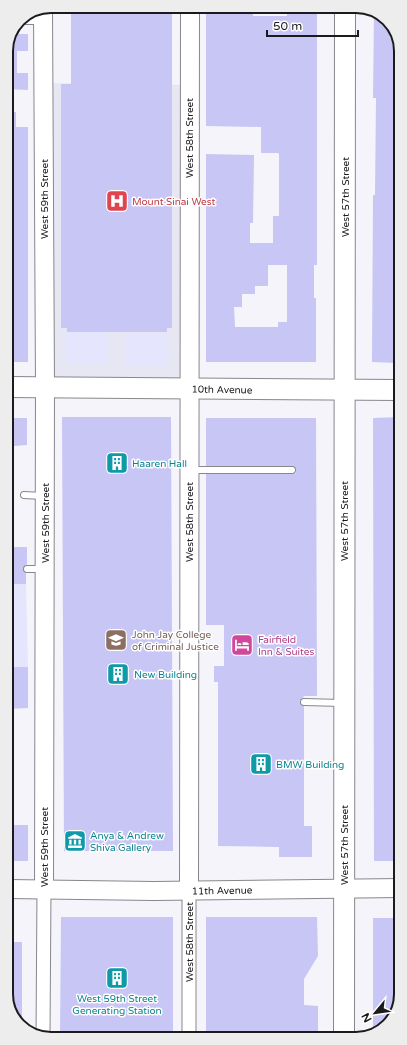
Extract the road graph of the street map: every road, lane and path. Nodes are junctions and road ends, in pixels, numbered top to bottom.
1 (190, 13) edge
2 (345, 13) edge
3 (43, 15) edge
4 (13, 387) edge
5 (45, 387) junction
6 (189, 388) junction
7 (394, 390) edge
8 (344, 391) junction
9 (189, 470) junction
10 (292, 470) dead end
11 (24, 495) dead end
12 (45, 496) junction
13 (304, 702) dead end
14 (344, 703) junction
15 (394, 888) edge
16 (13, 889) edge
17 (44, 889) junction
18 (344, 889) junction
19 (189, 890) junction
20 (43, 1031) edge
21 (189, 1032) edge
22 (344, 1032) edge

1 - 6 street, West 58th Street
2 - 8 main road, West 57th Street
3 - 5 street, West 59th Street
4 - 5 main road, 10th Avenue
5 - 6 main road, 10th Avenue
5 - 12 street, West 59th Street
6 - 8 main road, 10th Avenue
6 - 9 street, West 58th Street
7 - 8 main road, 10th Avenue
8 - 14 main road, West 57th Street
9 - 10 lane
9 - 19 street, West 58th Street
11 - 12 lane
12 - 17 street, West 59th Street
13 - 14 lane
14 - 18 main road, West 57th Street
15 - 18 street, 11th Avenue
16 - 17 street, 11th Avenue
17 - 19 street, 11th Avenue
17 - 20 street, West 59th Street
18 - 19 street, 11th Avenue
18 - 22 main road, West 57th Street
19 - 21 street, West 58th Street

